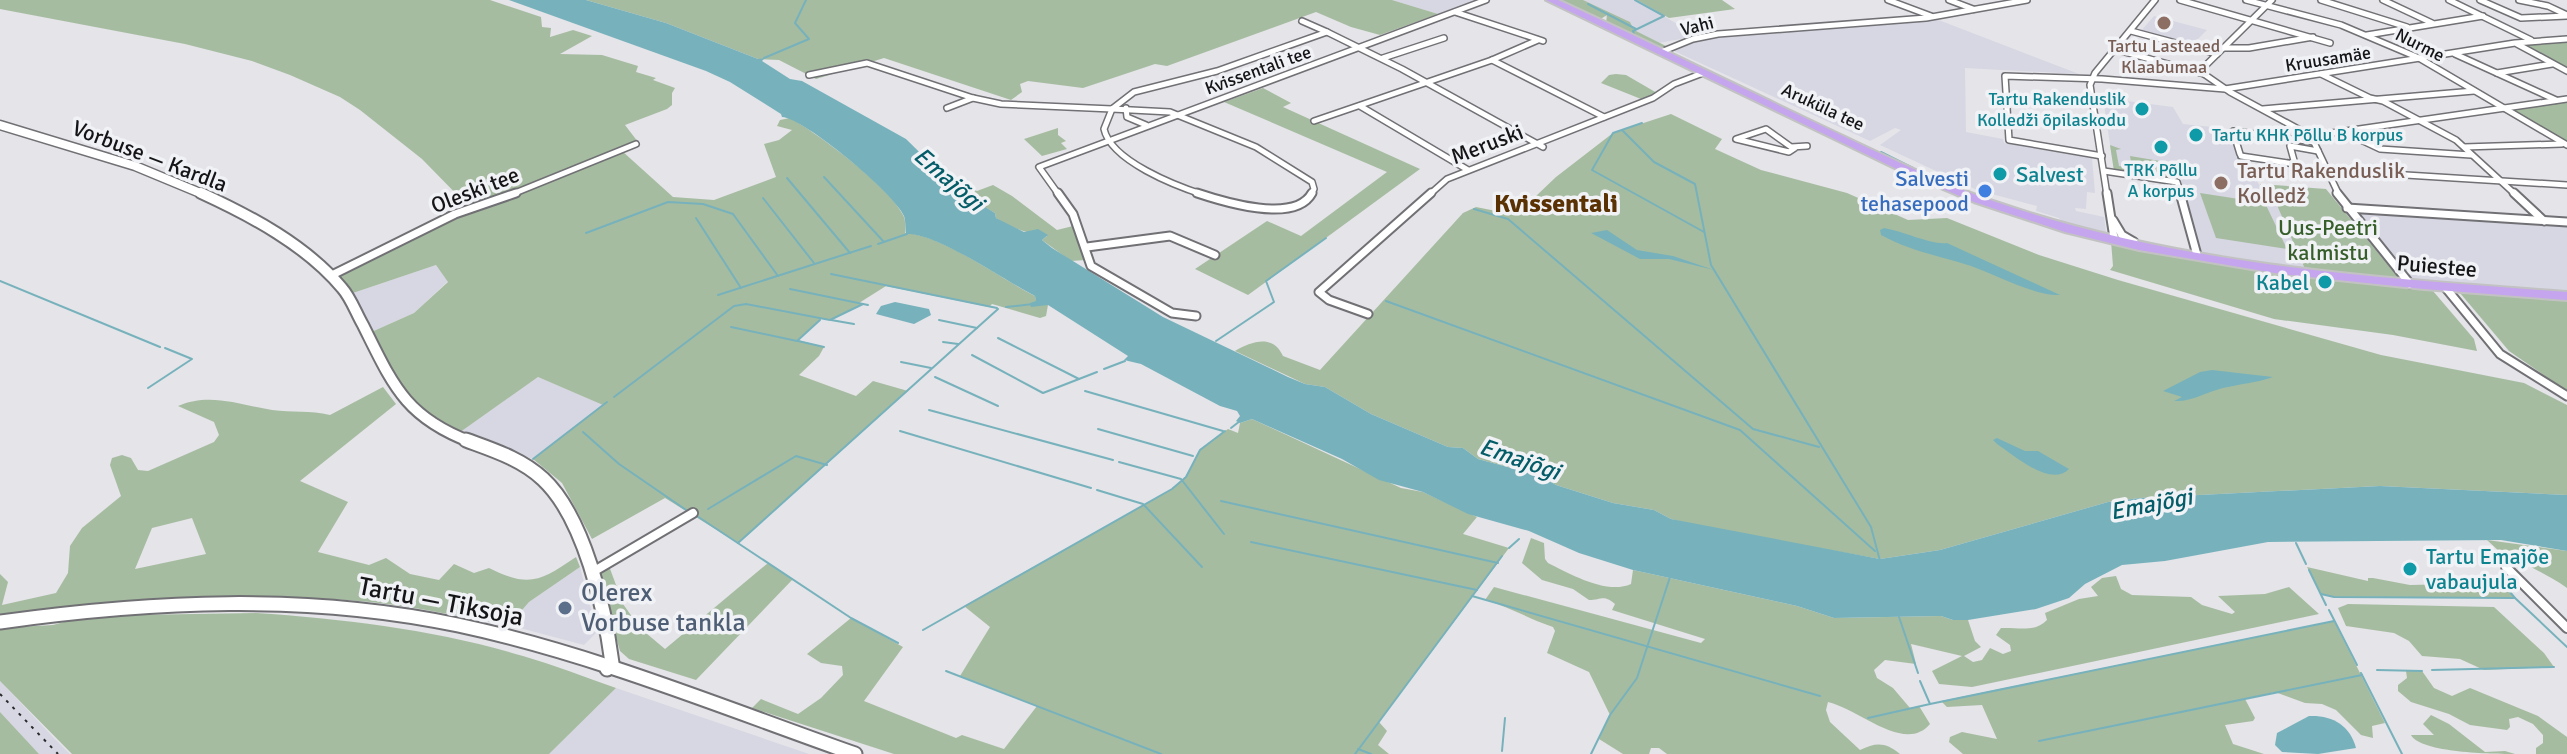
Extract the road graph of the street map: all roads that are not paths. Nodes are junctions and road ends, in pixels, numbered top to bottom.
1 (1486, 0) edge
2 (1551, 0) edge
3 (1888, 0) edge
4 (1949, 0) edge
5 (2027, 0) edge
6 (2155, 0) edge
7 (2180, 0) edge
8 (2246, 0) edge
9 (2272, 0) edge
10 (2321, 0) edge
11 (2383, 0) edge
12 (2449, 0) edge
13 (2480, 0) edge
14 (2519, 0) edge
15 (2008, 1) edge
16 (2266, 5) junction
17 (1975, 10) junction
18 (1455, 12) junction
19 (2567, 15) edge
20 (2483, 16) junction
21 (1934, 17) junction
22 (2251, 19) junction
23 (1302, 21) dead end
24 (2434, 24) junction
25 (2409, 28) junction
26 (2131, 31) junction
27 (1327, 32) junction
28 (2367, 35) junction
29 (2315, 37) junction
30 (1444, 38) dead end
31 (2567, 39) edge
32 (2533, 41) junction
33 (2330, 43) dead end
34 (2515, 43) junction
35 (1361, 47) junction
36 (2223, 48) junction
37 (2114, 49) junction
38 (1661, 52) junction
39 (2452, 52) junction
40 (2217, 54) junction
41 (1383, 58) junction
42 (2419, 58) junction
43 (1492, 60) junction
44 (2554, 64) junction
45 (2567, 71) edge
46 (1703, 73) junction
47 (2497, 73) junction
48 (2204, 74) junction
49 (2321, 74) junction
50 (809, 75) dead end
51 (2092, 79) junction
52 (1427, 82) junction
53 (2226, 89) junction
54 (2476, 91) junction
55 (973, 98) junction
56 (2374, 98) junction
57 (2567, 99) edge
58 (2558, 101) junction
59 (1360, 106) junction
60 (1112, 107) junction
61 (947, 108) dead end
62 (1126, 108) junction
63 (2506, 108) junction
64 (2261, 109) junction
65 (1179, 114) junction
66 (1604, 117) junction
67 (2417, 119) junction
68 (1314, 121) dead end
69 (0, 125) edge
70 (1149, 126) junction
71 (2343, 131) junction
72 (2291, 138) junction
73 (2312, 139) junction
74 (1108, 141) junction
75 (1536, 143) junction
76 (636, 144) dead end
77 (2566, 144) edge
78 (1807, 146) dead end
79 (1543, 147) dead end
80 (2294, 147) junction
81 (2464, 147) junction
82 (1795, 148) junction
83 (2318, 151) junction
84 (2102, 156) junction
85 (2473, 156) junction
86 (2326, 170) junction
87 (2104, 171) junction
88 (1470, 172) junction
89 (2501, 181) junction
90 (2567, 185) edge
91 (2347, 208) junction
92 (2111, 219) junction
93 (2544, 221) junction
94 (2567, 222) edge
95 (2114, 238) junction
96 (2139, 245) junction
97 (1087, 247) junction
98 (1215, 255) dead end
99 (2197, 255) junction
100 (330, 276) junction
101 (2410, 284) junction
102 (2445, 287) junction
103 (2567, 296) edge
104 (1368, 314) dead end
105 (1196, 316) dead end
106 (2567, 396) edge
107 (693, 513) dead end
108 (2506, 567) dead end
109 (589, 574) junction
110 (0, 622) edge
111 (2566, 626) edge
112 (607, 669) junction
113 (855, 754) edge

1 - 18 street, Kvissentali tee
2 - 38 highway, Aruküla tee
3 - 21 street
4 - 17 street
5 - 15 street, Vahi
6 - 26 street
7 - 22 street
8 - 16 street, Nurme
9 - 16 street
10 - 25 street
11 - 24 street
12 - 20 street
13 - 19 street
14 - 19 street
15 - 17 street, Vahi
16 - 22 street
16 - 28 street, Nurme
17 - 21 street, Vahi
18 - 35 street, Kvissentali tee
18 - 43 street
20 - 24 street
20 - 32 street
21 - 38 street, Vahi
22 - 29 street
22 - 36 street
23 - 27 street
24 - 25 street
25 - 28 street
26 - 37 street
26 - 40 street
27 - 35 street
27 - 60 street
28 - 42 street, Nurme
29 - 33 street
29 - 36 street
30 - 41 street
31 - 32 street, Kruusamäe
32 - 34 street, Kruusamäe
34 - 39 street, Kruusamäe
34 - 44 street
35 - 41 street
35 - 65 street, Kvissentali tee
36 - 40 street
37 - 48 street
37 - 51 street
38 - 46 highway, Aruküla tee
39 - 42 street, Kruusamäe
39 - 47 street
40 - 48 street
41 - 52 street
42 - 49 street, Kruusamäe
42 - 54 street, Nurme
43 - 52 street
43 - 66 street
44 - 45 street
44 - 47 street
46 - 66 street, Meruski
46 - 95 highway, Aruküla tee
47 - 58 street
48 - 53 street
49 - 53 street, Kruusamäe
49 - 56 street
50 - 55 street
51 - 53 street, Kruusamäe
51 - 84 street
51 - 84 street, Kruusamäe
52 - 59 street
52 - 75 street
53 - 64 street
54 - 56 street
54 - 63 street, Nurme
55 - 60 street
55 - 61 street
56 - 64 street
56 - 67 street
57 - 58 street
58 - 63 street
59 - 68 street
59 - 88 street
60 - 62 street
60 - 74 street
62 - 65 street
62 - 70 street
63 - 67 street
63 - 77 street, Nurme
64 - 73 street
65 - 70 street, Kvissentali tee
65 - 74 street
66 - 75 street, Meruski
67 - 71 street
67 - 81 street
69 - 100 street, Vorbuse — Kardla
70 - 74 street, Kvissentali tee
71 - 73 street
71 - 85 street
72 - 73 street
72 - 80 street
72 - 80 street
73 - 83 street
74 - 97 street, Kvissentali tee
75 - 79 street
75 - 88 street, Meruski
76 - 100 street, Oleski tee
77 - 81 street
78 - 82 street
80 - 83 street
81 - 85 street
82 - 82 street
83 - 86 street
84 - 87 street
85 - 89 street
86 - 89 street
86 - 91 street
87 - 92 street
87 - 99 street
88 - 104 street, Meruski
89 - 90 street
89 - 93 street
91 - 93 street
91 - 101 street
92 - 95 street
92 - 96 street
93 - 94 street
95 - 96 highway, Puiestee
96 - 99 highway, Puiestee
97 - 98 street
97 - 105 street
99 - 101 highway, Puiestee
100 - 109 street, Vorbuse — Kardla
101 - 102 highway, Puiestee
102 - 103 highway, Puiestee
102 - 106 street
107 - 109 street
108 - 111 street
109 - 112 street, Vorbuse — Kardla
110 - 112 street, Tartu — Tiksoja
112 - 113 street, Tartu — Tiksoja

